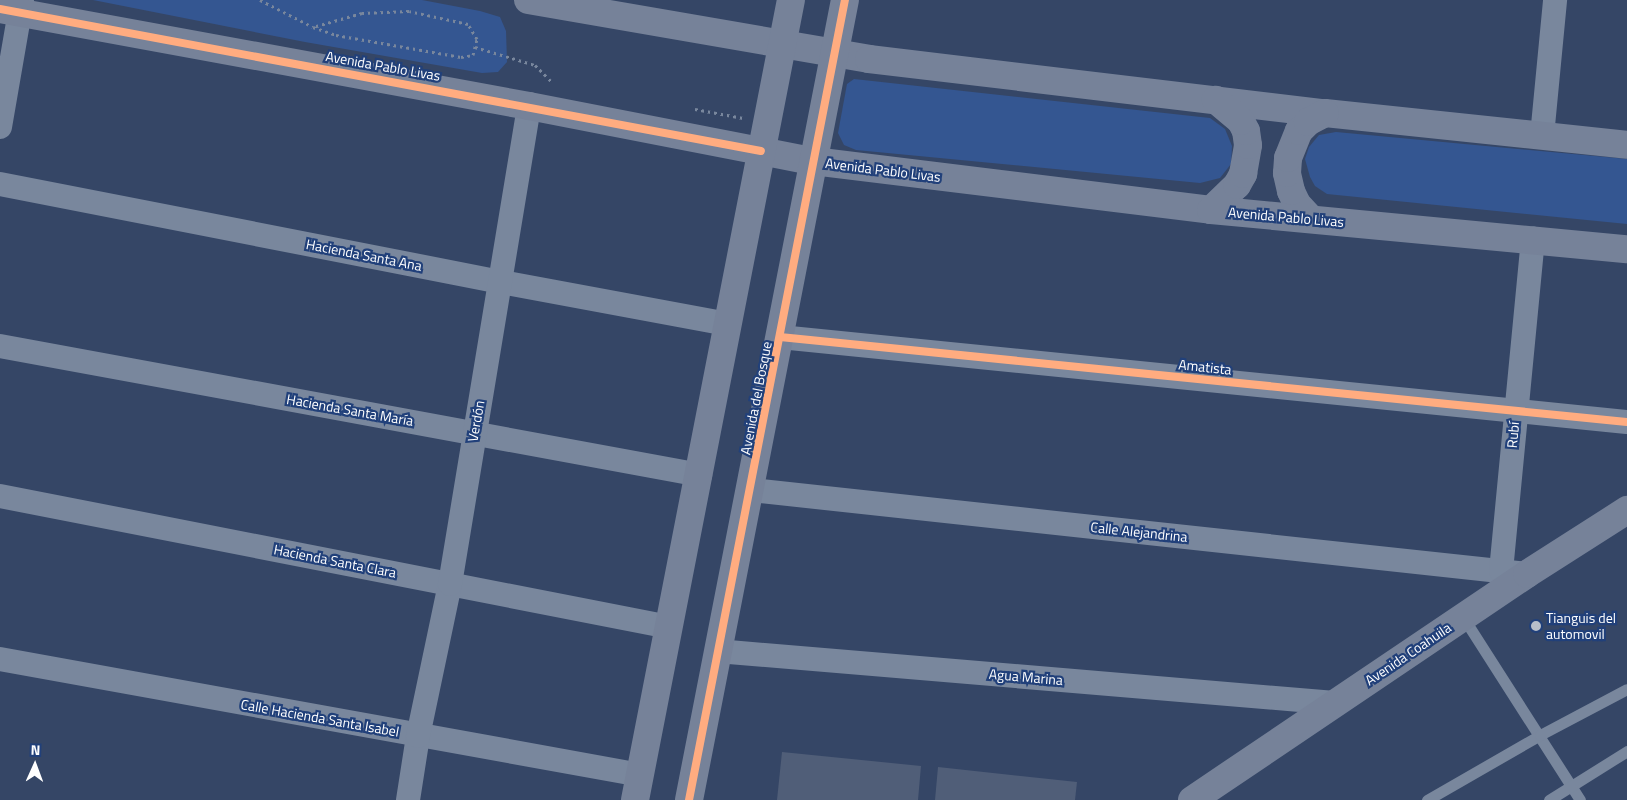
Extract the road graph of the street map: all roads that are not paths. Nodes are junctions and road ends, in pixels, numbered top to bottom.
1 (528, 0) edge
2 (791, 0) edge
3 (845, 0) edge
4 (1555, 0) edge
5 (14, 7) edge
6 (782, 45) junction
7 (834, 53) junction
8 (1216, 100) junction
9 (530, 106) junction
10 (1325, 113) junction
11 (0, 127) edge
12 (1542, 136) junction
13 (1627, 145) edge
14 (750, 148) junction
15 (813, 161) junction
16 (0, 184) edge
17 (1211, 210) junction
18 (1310, 218) junction
19 (1533, 239) junction
20 (1627, 249) edge
21 (501, 282) junction
22 (728, 324) junction
23 (780, 337) junction
24 (0, 346) edge
25 (1516, 410) junction
26 (1627, 422) edge
27 (474, 432) junction
28 (700, 475) junction
29 (751, 490) junction
30 (0, 496) edge
31 (1627, 510) edge
32 (1514, 572) junction
33 (450, 584) junction
34 (1463, 617) junction
35 (669, 627) junction
36 (718, 651) junction
37 (0, 659) edge
38 (1627, 689) edge
39 (1335, 703) junction
40 (1540, 735) junction
41 (418, 736) junction
42 (1627, 751) edge
43 (1571, 785) junction
44 (638, 787) edge
45 (408, 800) edge
46 (689, 800) edge
47 (1192, 800) edge
48 (1427, 800) edge
49 (1549, 800) edge
50 (1580, 800) edge

1 - 6 main road
2 - 6 main road
3 - 7 main road, Avenida del Bosque
4 - 12 street
5 - 9 main road, Avenida Pablo Livas
5 - 11 street
6 - 7 main road
6 - 14 main road
7 - 8 main road
7 - 15 main road, Avenida del Bosque
8 - 10 main road
8 - 17 main road
9 - 14 main road, Avenida Pablo Livas
9 - 21 street, Verdón
10 - 12 main road
10 - 18 main road
12 - 13 main road
14 - 15 main road, Avenida Pablo Livas
14 - 22 main road
15 - 17 main road, Avenida Pablo Livas
15 - 23 main road, Avenida del Bosque
16 - 21 street, Hacienda Santa Ana
17 - 18 main road, Avenida Pablo Livas
18 - 19 main road, Avenida Pablo Livas
19 - 20 main road, Avenida Pablo Livas
19 - 25 street, Rubí
21 - 22 street, Hacienda Santa Ana
21 - 27 street, Verdón
22 - 28 main road
23 - 25 street, Amatista
23 - 29 main road, Avenida del Bosque
24 - 27 street, Hacienda Santa María
25 - 26 street, Amatista
25 - 32 street, Rubí
27 - 28 street, Hacienda Santa María
27 - 33 street, Verdón
28 - 35 main road
29 - 32 street, Calle Alejandrina
29 - 36 main road, Avenida del Bosque
30 - 33 street, Hacienda Santa Clara
31 - 32 main road, Avenida Coahuila
32 - 34 main road, Avenida Coahuila
33 - 35 street, Hacienda Santa Clara
33 - 41 street, Verdón
34 - 39 main road, Avenida Coahuila
34 - 40 lane
35 - 44 main road
36 - 39 street, Agua Marina
36 - 46 main road, Avenida del Bosque
37 - 41 street, Calle Hacienda Santa Isabel
38 - 40 lane
39 - 47 main road, Avenida Coahuila
40 - 43 lane
40 - 48 lane
41 - 44 street, Calle Hacienda Santa Isabel
41 - 45 street, Verdón
42 - 43 lane
43 - 49 lane
43 - 50 lane

